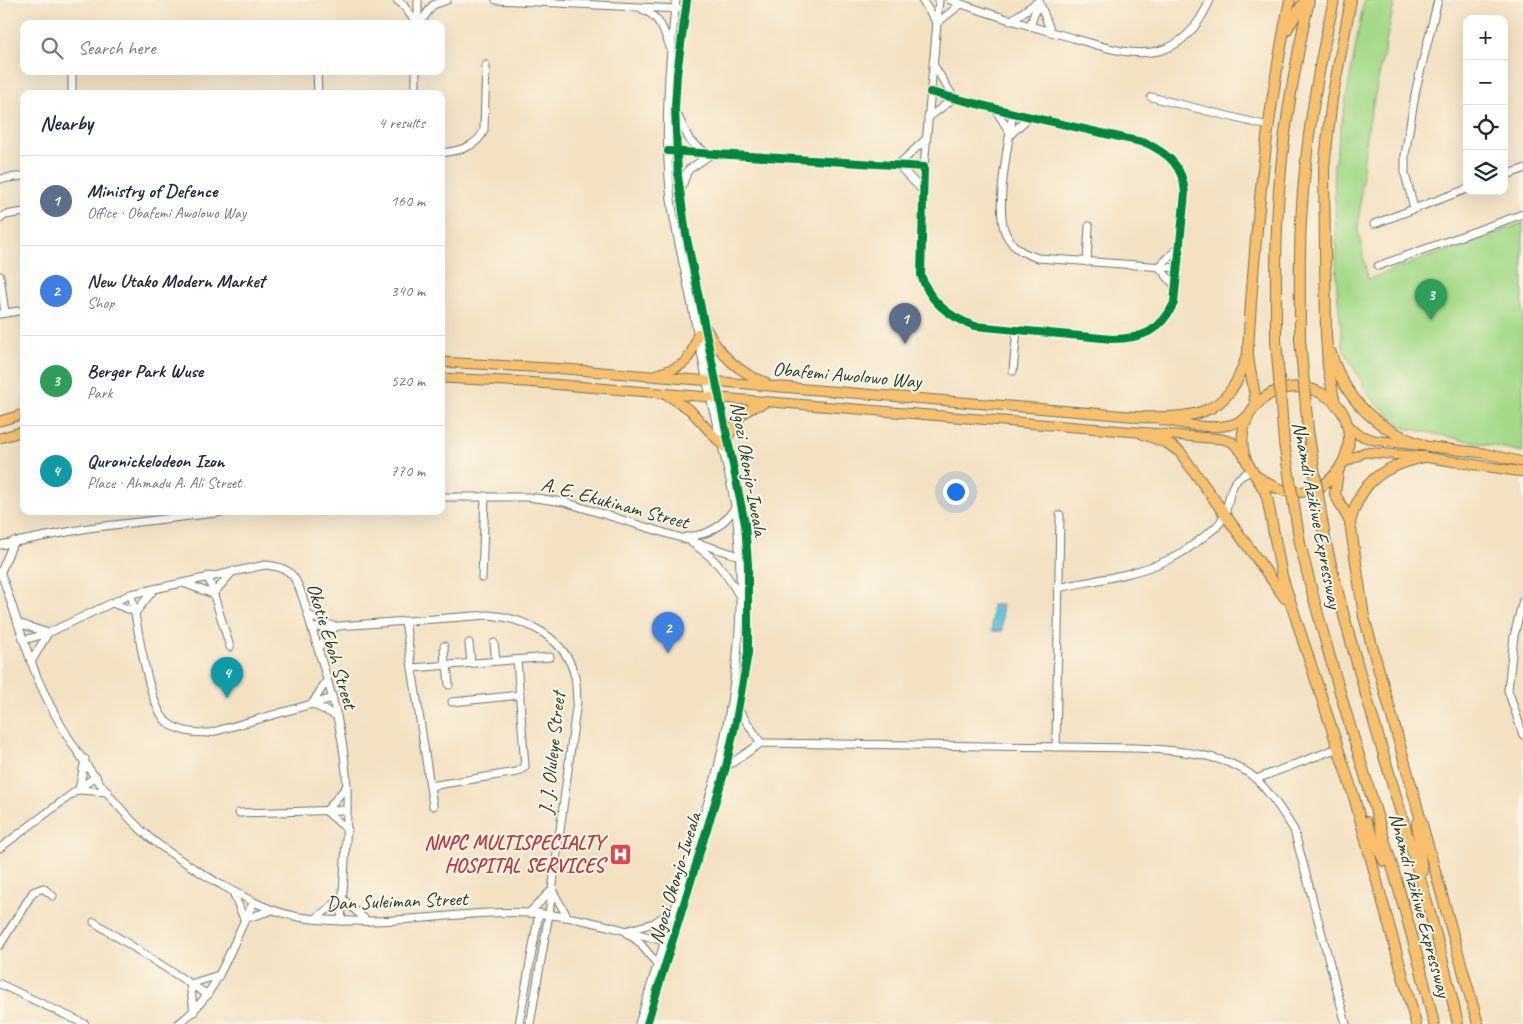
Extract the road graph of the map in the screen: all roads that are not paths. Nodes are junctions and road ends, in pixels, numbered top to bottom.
1 (396, 0) edge
2 (418, 0) edge
3 (448, 0) edge
4 (496, 0) edge
5 (677, 0) edge
6 (686, 0) edge
7 (922, 0) edge
8 (939, 0) edge
9 (950, 0) edge
10 (1039, 0) edge
11 (1210, 0) edge
12 (1290, 0) edge
13 (1305, 0) edge
14 (1309, 0) edge
15 (1334, 0) edge
16 (1351, 0) edge
17 (1438, 0) edge
18 (961, 4) junction
19 (637, 7) junction
20 (675, 9) junction
21 (685, 9) junction
22 (415, 20) edge
23 (418, 20) edge
24 (421, 20) edge
25 (1010, 21) junction
26 (936, 23) junction
27 (1030, 26) junction
28 (1051, 32) junction
29 (1282, 38) junction
30 (671, 48) junction
31 (933, 64) junction
32 (486, 65) dead end
33 (72, 75) edge
34 (317, 75) edge
35 (416, 75) edge
36 (72, 90) edge
37 (318, 90) edge
38 (416, 90) edge
39 (930, 92) junction
40 (1151, 97) dead end
41 (954, 98) junction
42 (675, 108) junction
43 (995, 109) junction
44 (1014, 113) junction
45 (1029, 117) junction
46 (928, 118) junction
47 (1268, 126) junction
48 (1010, 134) junction
49 (926, 140) junction
50 (672, 151) junction
51 (445, 152) edge
52 (710, 154) junction
53 (898, 166) junction
54 (924, 167) junction
55 (1523, 169) edge
56 (1508, 175) edge
57 (20, 176) edge
58 (0, 179) edge
59 (1463, 190) edge
60 (923, 191) junction
61 (680, 194) junction
62 (1414, 208) junction
63 (20, 213) edge
64 (1523, 214) edge
65 (0, 219) edge
66 (1374, 224) dead end
67 (1089, 226) dead end
68 (1180, 245) junction
69 (1087, 262) junction
70 (1378, 266) dead end
71 (1159, 268) junction
72 (1178, 268) junction
73 (0, 276) edge
74 (1176, 287) junction
75 (20, 311) edge
76 (2, 314) edge
77 (706, 328) junction
78 (1018, 330) junction
79 (698, 333) junction
80 (1326, 334) junction
81 (1248, 353) junction
82 (445, 362) edge
83 (1013, 371) dead end
84 (649, 376) junction
85 (445, 378) edge
86 (712, 381) junction
87 (777, 387) junction
88 (662, 393) junction
89 (710, 397) junction
90 (720, 397) junction
91 (768, 402) junction
92 (1335, 404) junction
93 (1255, 405) junction
94 (20, 415) edge
95 (1247, 416) junction
96 (1136, 417) junction
97 (0, 421) edge
98 (1347, 424) junction
99 (20, 432) edge
100 (1143, 434) junction
101 (0, 438) edge
102 (728, 438) junction
103 (1423, 445) junction
104 (724, 447) junction
105 (1244, 455) junction
106 (1424, 457) junction
107 (1523, 462) edge
108 (1341, 468) junction
109 (1523, 472) edge
110 (1255, 474) junction
111 (485, 496) junction
112 (445, 497) edge
113 (735, 508) junction
114 (1225, 514) junction
115 (198, 515) edge
116 (1060, 515) dead end
117 (1350, 522) junction
118 (684, 538) junction
119 (14, 541) junction
120 (0, 544) edge
121 (739, 556) junction
122 (748, 559) junction
123 (233, 571) junction
124 (0, 573) edge
125 (208, 576) junction
126 (482, 578) dead end
127 (183, 582) junction
128 (1058, 588) junction
129 (154, 589) junction
130 (131, 594) junction
131 (213, 594) junction
132 (741, 598) junction
133 (1523, 600) edge
134 (112, 602) junction
135 (136, 612) junction
136 (308, 615) junction
137 (1295, 617) junction
138 (405, 621) junction
139 (18, 623) junction
140 (335, 627) junction
141 (312, 628) junction
142 (48, 633) junction
143 (24, 640) junction
144 (494, 642) dead end
145 (469, 643) dead end
146 (444, 646) dead end
147 (230, 648) dead end
148 (318, 648) junction
149 (550, 657) dead end
150 (517, 660) junction
151 (496, 661) junction
152 (32, 662) junction
153 (470, 663) junction
154 (446, 665) junction
155 (412, 668) junction
156 (327, 680) junction
157 (449, 685) dead end
158 (520, 696) junction
159 (333, 698) junction
160 (452, 702) dead end
161 (312, 704) junction
162 (738, 709) junction
163 (1520, 715) edge
164 (337, 716) junction
165 (1523, 735) edge
166 (761, 743) junction
167 (1056, 747) junction
168 (1338, 748) junction
169 (85, 759) junction
170 (726, 766) junction
171 (96, 776) junction
172 (1256, 779) junction
173 (347, 786) junction
174 (430, 786) junction
175 (79, 790) junction
176 (108, 792) junction
177 (1354, 797) junction
178 (1414, 798) junction
179 (434, 806) dead end
180 (347, 810) junction
181 (326, 811) junction
182 (239, 813) dead end
183 (348, 830) junction
184 (0, 848) edge
185 (1397, 887) junction
186 (552, 890) junction
187 (233, 892) junction
188 (53, 896) dead end
189 (342, 898) junction
190 (254, 902) junction
191 (1426, 902) junction
192 (675, 909) junction
193 (274, 910) junction
194 (529, 912) junction
195 (538, 913) junction
196 (549, 914) junction
197 (567, 916) junction
198 (244, 919) junction
199 (315, 919) junction
200 (341, 921) junction
201 (367, 921) junction
202 (94, 922) dead end
203 (624, 931) junction
204 (669, 943) junction
205 (0, 945) edge
206 (658, 965) junction
207 (219, 975) junction
208 (0, 984) edge
209 (190, 984) junction
210 (208, 995) junction
211 (194, 1012) junction
212 (85, 1024) edge
213 (178, 1024) edge
214 (519, 1024) edge
215 (530, 1024) edge
216 (639, 1024) edge
217 (647, 1024) edge
218 (1346, 1024) edge
219 (1416, 1024) edge
220 (1434, 1024) edge
221 (1458, 1024) edge
222 (1478, 1024) edge

1 - 22 street
2 - 23 street
3 - 24 street
4 - 19 street
5 - 6 street
5 - 20 street, Ngozi Okonjo-Iweala
6 - 21 street, Ngozi Okonjo-Iweala
7 - 26 street
8 - 26 street
9 - 18 street
10 - 25 street
10 - 27 street
10 - 28 street
11 - 28 street
12 - 29 highway
13 - 29 highway
14 - 185 highway, Nnamdi Azikiwe Expressway, bridge
15 - 191 highway, Nnamdi Azikiwe Expressway, bridge
16 - 80 highway, Nnamdi Azikiwe Expressway
17 - 62 street
18 - 25 street
18 - 26 street
19 - 20 street
19 - 30 street
20 - 21 street
20 - 30 street, Ngozi Okonjo-Iweala
21 - 42 street, Ngozi Okonjo-Iweala
25 - 27 street
26 - 31 street
27 - 28 street
29 - 47 highway
30 - 50 street, Ngozi Okonjo-Iweala
31 - 39 street
31 - 41 street
32 - 51 street
33 - 36 street
34 - 37 street
35 - 38 street
39 - 41 street
39 - 46 street
40 - 47 street
41 - 43 street
41 - 46 street
42 - 50 street, Ngozi Okonjo-Iweala
42 - 52 street
43 - 44 street
43 - 48 street
44 - 45 street
44 - 48 street
45 - 48 street
45 - 68 street
46 - 49 street
47 - 81 highway
48 - 69 street
49 - 53 street
49 - 54 street
50 - 52 street
50 - 61 street, Ngozi Okonjo-Iweala
50 - 79 street, Ngozi Okonjo-Iweala
52 - 53 street
52 - 61 street
53 - 54 street
53 - 60 street
54 - 60 street
55 - 56 street
57 - 58 street
59 - 62 street
60 - 78 street
61 - 77 street, Ngozi Okonjo-Iweala
62 - 66 street
63 - 65 street
64 - 70 street
67 - 69 street
68 - 71 street
68 - 72 street
69 - 71 street
71 - 72 street
71 - 74 street
72 - 74 street
73 - 76 street
74 - 78 street
75 - 76 street
77 - 86 street, Ngozi Okonjo-Iweala
77 - 87 main road
78 - 83 street
79 - 84 main road
79 - 86 street, Ngozi Okonjo-Iweala
80 - 92 highway, Nnamdi Azikiwe Expressway
80 - 103 highway
81 - 93 highway
81 - 96 highway
82 - 84 main road, Obafemi Awolowo Way
84 - 86 main road, Obafemi Awolowo Way
85 - 88 main road, Obafemi Awolowo Way
86 - 87 main road, Obafemi Awolowo Way
86 - 89 street, Ngozi Okonjo-Iweala
86 - 90 street, Ngozi Okonjo-Iweala
87 - 96 main road, Obafemi Awolowo Way
88 - 89 main road, Obafemi Awolowo Way
88 - 104 main road
89 - 90 main road, Obafemi Awolowo Way
89 - 104 street, Ngozi Okonjo-Iweala
90 - 91 main road, Obafemi Awolowo Way
90 - 102 street, Ngozi Okonjo-Iweala
91 - 100 main road, Obafemi Awolowo Way
91 - 102 main road
92 - 93 highway
92 - 98 highway
93 - 95 highway
94 - 97 main road
95 - 96 main road, Obafemi Awolowo Way
95 - 105 highway
98 - 103 main road
98 - 108 highway
99 - 101 main road
100 - 105 main road, Obafemi Awolowo Way
100 - 114 highway
102 - 122 street, Ngozi Okonjo-Iweala
103 - 107 main road
104 - 113 street, Ngozi Okonjo-Iweala
105 - 110 highway
106 - 108 main road
106 - 109 main road
106 - 117 highway
108 - 110 highway
108 - 117 highway, Nnamdi Azikiwe Expressway
110 - 114 street
110 - 137 highway, Nnamdi Azikiwe Expressway
111 - 112 street, A. E. Ekukinam Street
111 - 118 street, A. E. Ekukinam Street
111 - 126 street
113 - 118 street
113 - 121 street, Ngozi Okonjo-Iweala
114 - 128 street
114 - 137 highway
115 - 119 street
116 - 128 street
117 - 178 highway, Nnamdi Azikiwe Expressway
118 - 121 street, A. E. Ekukinam Street
118 - 132 street
119 - 120 street
119 - 124 street
121 - 122 street, A. E. Ekukinam Street
121 - 132 street, Ngozi Okonjo-Iweala
122 - 162 street, Ngozi Okonjo-Iweala
123 - 125 street, Okotie Eboh Street
123 - 131 street
123 - 136 street, Okotie Eboh Street
124 - 139 street, Dan Suleiman Street
125 - 127 street, Okotie Eboh Street
125 - 131 street
127 - 129 street, Okotie Eboh Street
127 - 131 street
128 - 167 street
129 - 130 street, Okotie Eboh Street
129 - 135 street
130 - 134 street, Okotie Eboh Street
130 - 135 street
131 - 147 street
132 - 192 street, Ngozi Okonjo-Iweala
133 - 163 street
134 - 135 street
134 - 142 street, Okotie Eboh Street
135 - 161 street
136 - 140 street
136 - 141 street, Okotie Eboh Street
137 - 168 highway, Nnamdi Azikiwe Expressway
138 - 140 street, J. J. Oluleye Street
138 - 155 street
138 - 186 street, J. J. Oluleye Street
139 - 142 street
139 - 143 street, Dan Suleiman Street
140 - 141 street, J. J. Oluleye Street
140 - 148 street
141 - 148 street, Okotie Eboh Street
142 - 143 street, Okotie Eboh Street
142 - 152 street
143 - 152 street, Dan Suleiman Street
144 - 151 street
145 - 153 street
146 - 154 street
148 - 156 street, Okotie Eboh Street
149 - 150 street
150 - 151 street
150 - 158 street
151 - 153 street
152 - 169 street, Dan Suleiman Street
153 - 154 street
154 - 155 street
154 - 157 street
155 - 174 street
156 - 159 street, Okotie Eboh Street
156 - 161 street
158 - 160 street
158 - 174 street
159 - 161 street
159 - 164 street, Okotie Eboh Street
161 - 164 street
162 - 166 street
162 - 170 street, Ngozi Okonjo-Iweala
163 - 165 street
164 - 173 street, Okotie Eboh Street
166 - 167 street
166 - 170 street
167 - 172 street
168 - 172 street
168 - 177 highway, Nnamdi Azikiwe Expressway
169 - 171 street, Dan Suleiman Street
169 - 175 street
170 - 204 street, Ngozi Okonjo-Iweala
171 - 175 street
171 - 176 street, Dan Suleiman Street
172 - 218 street
173 - 180 street, Okotie Eboh Street
173 - 181 street
174 - 179 street
175 - 176 street
175 - 184 street
176 - 187 street, Dan Suleiman Street
177 - 185 highway
177 - 219 highway, Nnamdi Azikiwe Expressway
178 - 191 highway
178 - 222 highway, Nnamdi Azikiwe Expressway
180 - 181 street
180 - 183 street, Okotie Eboh Street
181 - 182 street
181 - 183 street
183 - 189 street, Okotie Eboh Street
185 - 220 highway, Nnamdi Azikiwe Expressway
186 - 194 street
186 - 196 street, J. J. Oluleye Street
186 - 197 street
187 - 190 street, Dan Suleiman Street
187 - 198 street
188 - 205 street
189 - 199 street
189 - 200 street, Okotie Eboh Street
189 - 201 street
190 - 193 street, Dan Suleiman Street
190 - 198 street
191 - 221 highway, Nnamdi Azikiwe Expressway
192 - 203 street
192 - 204 street, Ngozi Okonjo-Iweala
193 - 198 street
193 - 199 street, Dan Suleiman Street
194 - 195 street, Dan Suleiman Street
194 - 201 street, Dan Suleiman Street
195 - 196 street, Dan Suleiman Street
195 - 214 street
196 - 197 street, Dan Suleiman Street
196 - 215 street, J. J. Oluleye Street
197 - 203 street, Dan Suleiman Street
198 - 207 street
199 - 200 street, Dan Suleiman Street
200 - 201 street, Dan Suleiman Street
202 - 209 street
203 - 204 street, Dan Suleiman Street
203 - 206 street
204 - 206 street, Ngozi Okonjo-Iweala
204 - 217 street, Ngozi Okonjo-Iweala
206 - 216 street, Ngozi Okonjo-Iweala
207 - 209 street
207 - 210 street
208 - 212 street
209 - 210 street
209 - 211 street
210 - 211 street
211 - 213 street

